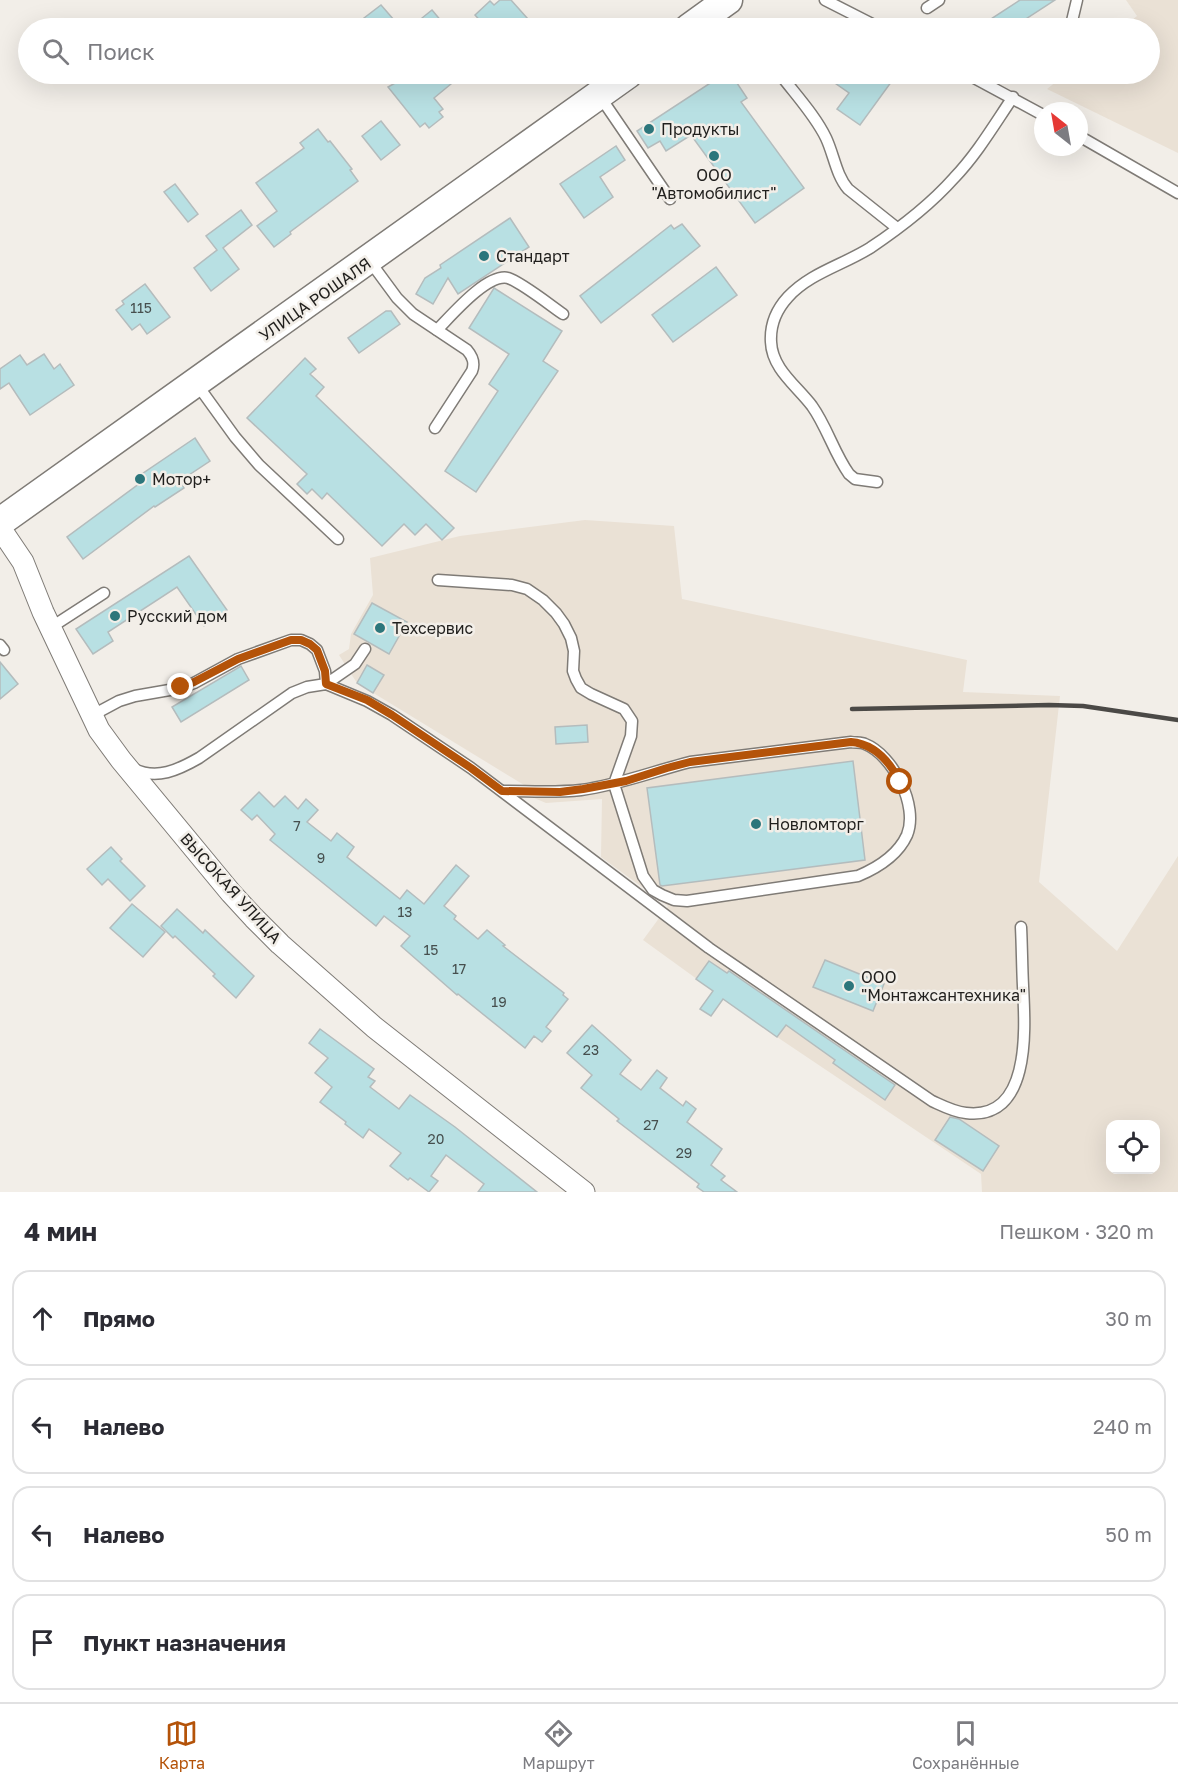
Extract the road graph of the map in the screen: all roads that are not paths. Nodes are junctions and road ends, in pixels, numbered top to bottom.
1 (728, 0) edge
2 (825, 0) edge
3 (939, 0) edge
4 (1077, 0) edge
5 (927, 8) dead end
6 (703, 18) edge
7 (860, 18) edge
8 (1073, 18) edge
9 (614, 84) edge
10 (788, 84) edge
11 (987, 84) edge
12 (599, 95) junction
13 (1013, 97) junction
14 (1034, 110) edge
15 (1088, 141) edge
16 (1178, 193) edge
17 (670, 199) dead end
18 (897, 228) junction
19 (369, 260) junction
20 (563, 315) dead end
21 (437, 330) junction
22 (196, 383) junction
23 (435, 428) dead end
24 (877, 482) dead end
25 (0, 522) edge
26 (0, 528) edge
27 (338, 539) dead end
28 (438, 580) dead end
29 (104, 593) dead end
30 (50, 628) junction
31 (365, 649) dead end
32 (326, 684) junction
33 (91, 716) junction
34 (121, 760) junction
35 (614, 784) junction
36 (502, 791) junction
37 (1021, 927) dead end
38 (584, 1192) edge

1 - 6 main road
2 - 7 lane
3 - 5 lane
4 - 8 lane
9 - 12 main road, УЛИЦА РОШАЛЯ
10 - 18 lane
11 - 13 lane
12 - 17 lane
12 - 19 main road, УЛИЦА РОШАЛЯ
13 - 14 lane
13 - 18 lane
15 - 16 lane
18 - 24 lane
19 - 21 lane
19 - 22 main road, УЛИЦА РОШАЛЯ
20 - 21 lane
21 - 23 lane
22 - 25 main road, УЛИЦА РОШАЛЯ
22 - 27 lane
26 - 30 street, ВЫСОКАЯ УЛИЦА
28 - 35 lane
29 - 30 lane
30 - 33 street, ВЫСОКАЯ УЛИЦА
31 - 32 lane
32 - 33 lane
32 - 34 lane
32 - 36 lane
33 - 34 street, ВЫСОКАЯ УЛИЦА
34 - 38 street, ВЫСОКАЯ УЛИЦА
35 - 35 lane
35 - 36 lane
36 - 37 lane

